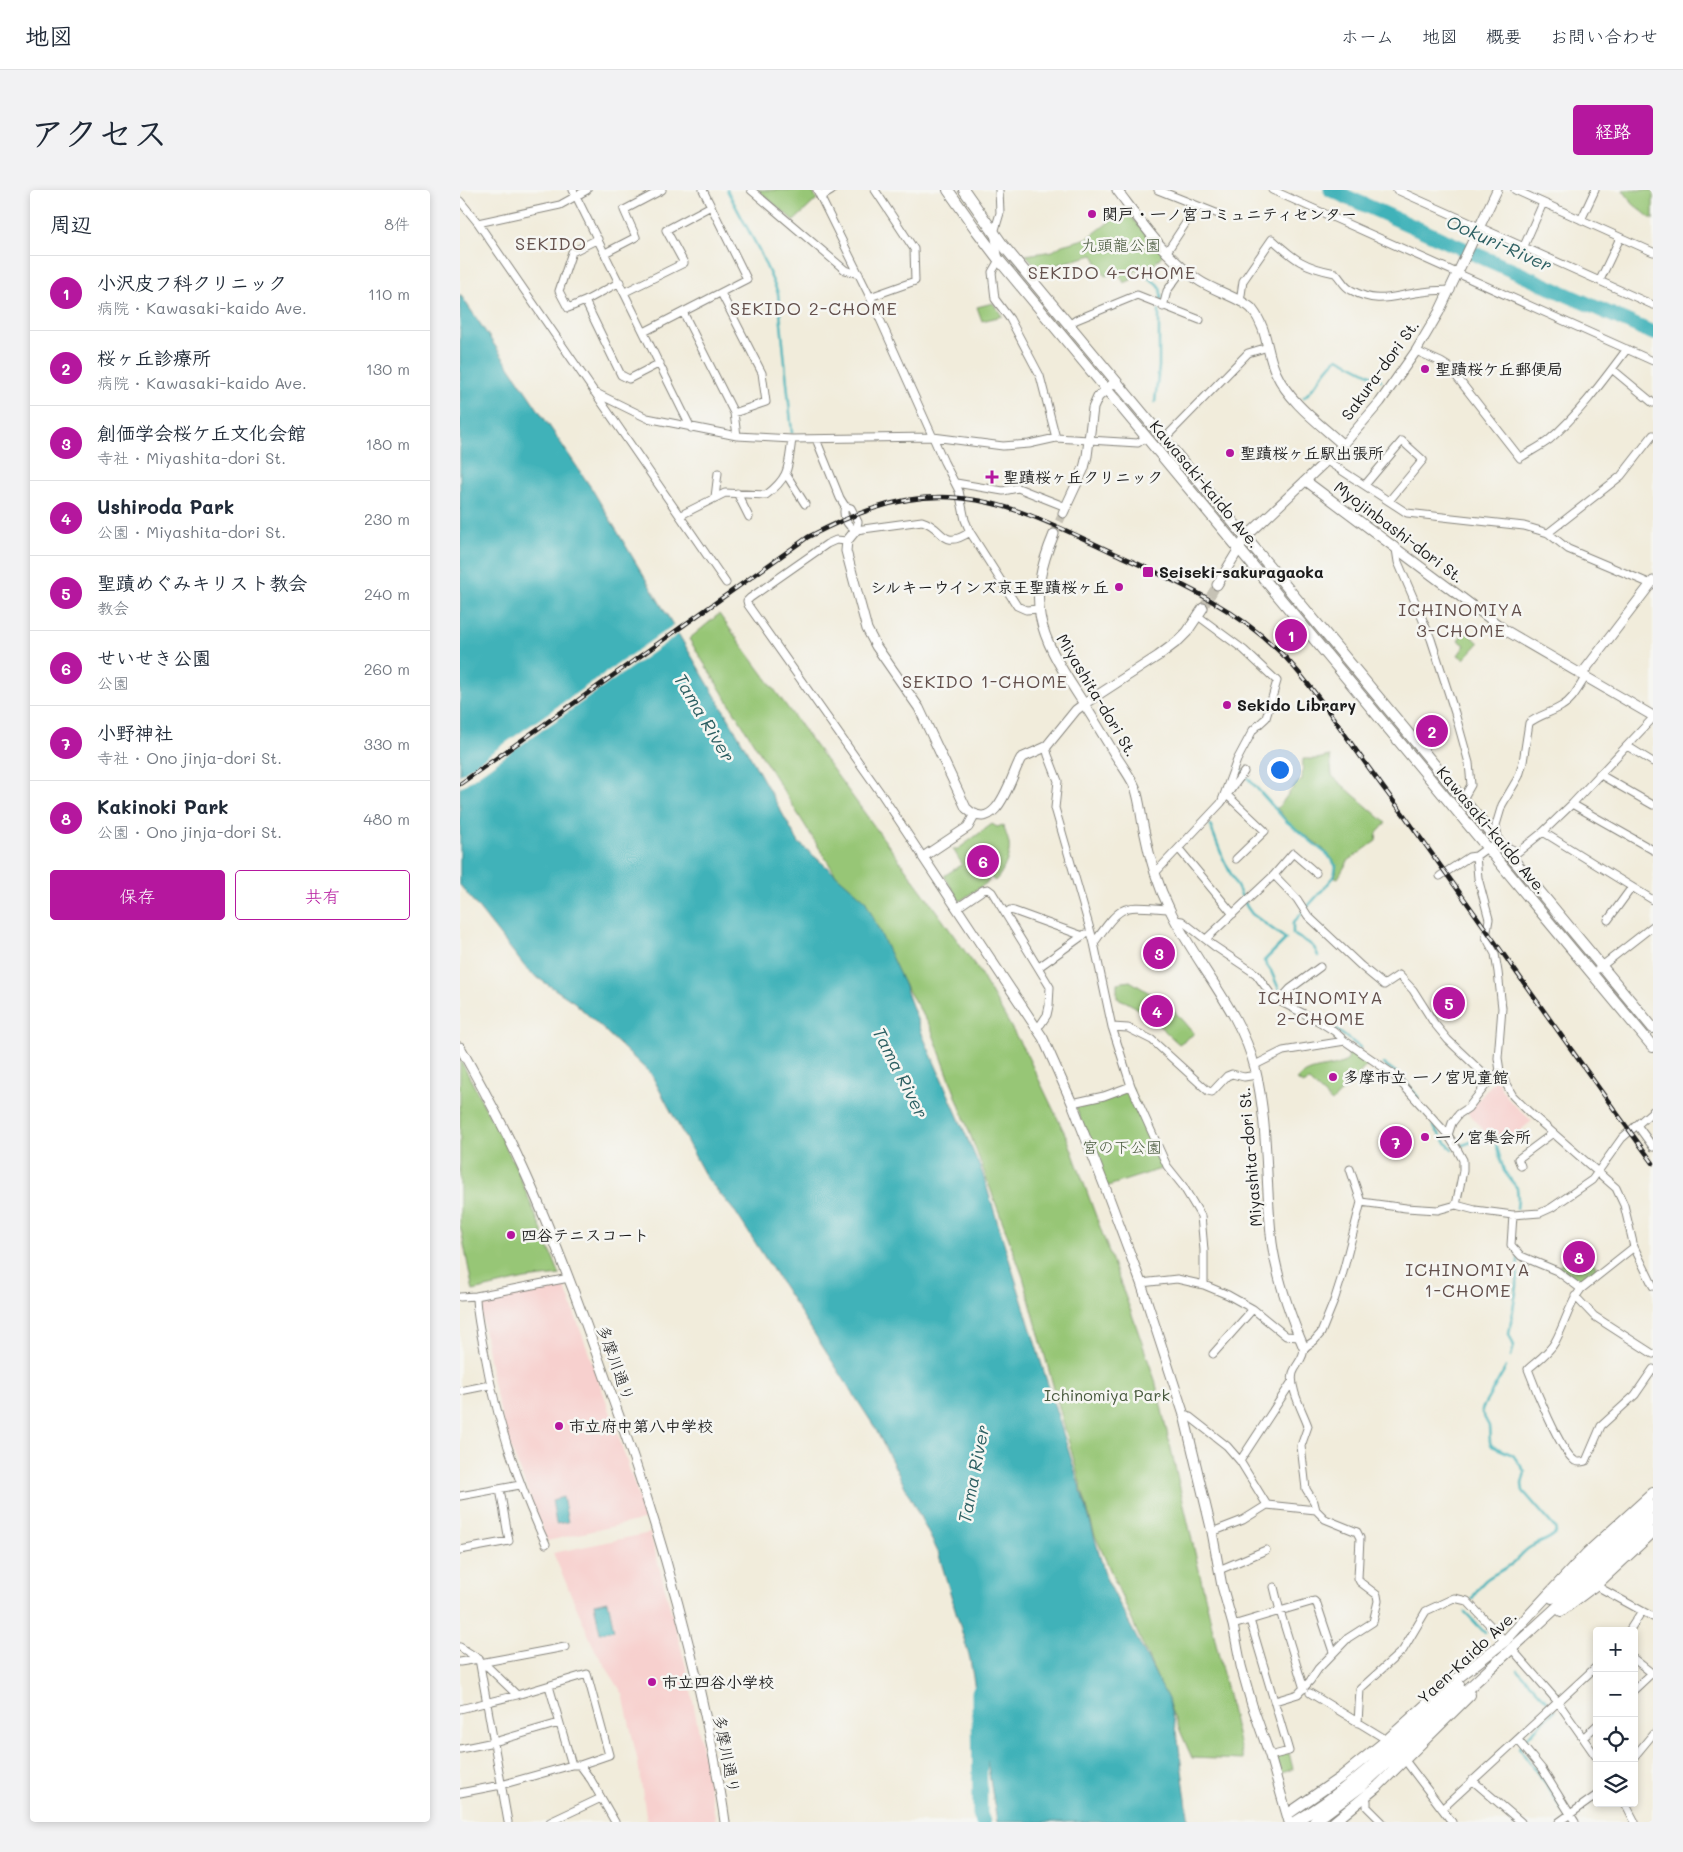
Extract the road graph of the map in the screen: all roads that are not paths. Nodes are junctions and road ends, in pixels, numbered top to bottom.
1 (587, 190) edge
2 (662, 190) edge
3 (703, 190) edge
4 (751, 190) edge
5 (831, 190) edge
6 (875, 190) edge
7 (948, 190) edge
8 (964, 190) edge
9 (999, 190) edge
10 (1117, 190) edge
11 (1158, 190) edge
12 (1272, 190) edge
13 (1397, 190) edge
14 (1497, 190) edge
15 (1595, 190) edge
16 (1520, 191) edge
17 (575, 193) edge
18 (819, 193) edge
19 (460, 201) edge
20 (1543, 203) junction
21 (711, 206) junction
22 (1197, 206) junction
23 (1221, 216) dead end
24 (1581, 220) junction
25 (478, 223) junction
26 (1478, 230) junction
27 (994, 233) junction
28 (1620, 238) junction
29 (598, 239) junction
30 (1524, 246) junction
31 (1653, 252) edge
32 (605, 253) junction
33 (1166, 253) junction
34 (999, 260) junction
35 (1183, 269) junction
36 (1458, 273) junction
37 (859, 274) junction
38 (1600, 280) junction
39 (620, 282) junction
40 (1451, 290) junction
41 (721, 293) junction
42 (626, 294) junction
43 (870, 297) junction
44 (585, 301) junction
45 (1240, 302) junction
46 (1653, 304) edge
47 (1163, 307) junction
48 (682, 312) junction
49 (1200, 320) dead end
50 (1070, 325) junction
51 (644, 332) junction
52 (1268, 347) junction
53 (1626, 349) junction
54 (1416, 351) junction
55 (1653, 361) edge
56 (660, 363) junction
57 (1612, 369) junction
58 (1116, 381) junction
59 (1107, 389) junction
60 (594, 392) junction
61 (1653, 403) edge
62 (734, 413) junction
63 (691, 428) junction
64 (1653, 435) edge
65 (737, 436) junction
66 (933, 437) junction
67 (1146, 437) junction
68 (1056, 438) junction
69 (816, 439) junction
70 (1164, 439) junction
71 (792, 440) junction
72 (1090, 440) junction
73 (1343, 445) junction
74 (1328, 460) junction
75 (718, 473) dead end
76 (786, 474) junction
77 (1306, 481) junction
78 (956, 484) junction
79 (1365, 485) junction
80 (737, 493) junction
81 (715, 497) junction
82 (1389, 501) junction
83 (805, 504) dead end
84 (1064, 510) joint
85 (681, 516) junction
86 (749, 517) dead end
87 (856, 530) junction
88 (970, 532) junction
89 (1548, 533) junction
90 (1054, 534) tunnel mouth
91 (1246, 537) junction
92 (847, 541) junction
93 (1238, 548) junction
94 (1396, 549) junction
95 (726, 583) dead end
96 (1217, 585) tunnel mouth
97 (1651, 587) edge
98 (1203, 608) tunnel mouth
99 (1039, 609) junction
100 (1198, 616) junction
101 (1583, 676) junction
102 (1084, 704) junction
103 (1653, 717) edge
104 (1627, 746) junction
105 (1046, 747) junction
106 (1653, 762) edge
107 (1244, 772) dead end
108 (1599, 774) junction
109 (1227, 795) junction
110 (1463, 798) junction
111 (1221, 802) junction
112 (1572, 804) junction
113 (1653, 805) edge
114 (975, 814) junction
115 (1543, 832) junction
116 (1499, 842) junction
117 (1487, 848) junction
118 (1179, 849) junction
119 (1653, 850) edge
120 (1476, 856) junction
121 (923, 857) junction
122 (1236, 859) dead end
123 (1156, 872) junction
124 (1316, 873) dead end
125 (1274, 875) junction
126 (1440, 876) dead end
127 (1632, 887) junction
128 (1653, 900) edge
129 (957, 908) junction
130 (1169, 909) junction
131 (1006, 914) junction
132 (1233, 914) junction
133 (1176, 920) junction
134 (1608, 920) dead end
135 (1653, 926) edge
136 (1090, 932) junction
137 (1083, 936) junction
138 (1206, 939) junction
139 (1094, 943) junction
140 (1602, 966) junction
141 (1320, 967) dead end
142 (1039, 968) junction
143 (1592, 974) junction
144 (1282, 999) junction
145 (1112, 1027) junction
146 (1036, 1028) junction
147 (1653, 1028) edge
148 (1345, 1041) junction
149 (460, 1046) edge
150 (1653, 1047) edge
151 (1256, 1070) junction
152 (1500, 1071) junction
153 (1490, 1080) junction
154 (1131, 1086) junction
155 (1072, 1103) junction
156 (1653, 1111) edge
157 (1637, 1125) junction
158 (1553, 1133) junction
159 (1448, 1135) junction
160 (1653, 1147) edge
161 (1521, 1166) dead end
162 (1350, 1169) dead end
163 (1598, 1171) junction
164 (1361, 1202) junction
165 (1456, 1205) junction
166 (1513, 1215) junction
167 (1634, 1247) junction
168 (569, 1278) junction
169 (1141, 1283) junction
170 (1204, 1285) junction
171 (1653, 1286) edge
172 (1581, 1288) junction
173 (476, 1296) junction
174 (1575, 1296) junction
175 (460, 1297) edge
176 (1253, 1309) junction
177 (1299, 1337) junction
178 (1304, 1348) junction
179 (1213, 1354) dead end
180 (1653, 1354) edge
181 (1652, 1372) edge
182 (1292, 1382) junction
183 (490, 1385) junction
184 (460, 1391) edge
185 (1184, 1415) junction
186 (1240, 1461) junction
187 (520, 1485) junction
188 (500, 1489) junction
189 (1653, 1493) edge
190 (460, 1496) edge
191 (1268, 1505) junction
192 (1653, 1506) edge
193 (1316, 1510) junction
194 (1653, 1519) edge
195 (1212, 1532) junction
196 (1653, 1532) edge
197 (546, 1544) dead end
198 (460, 1550) edge
199 (1266, 1550) dead end
200 (1219, 1570) junction
201 (1597, 1584) junction
202 (1274, 1587) dead end
203 (1280, 1611) junction
204 (1642, 1611) junction
205 (1653, 1617) edge
206 (1250, 1620) junction
207 (1233, 1625) junction
208 (1632, 1627) edge
209 (1508, 1645) junction
210 (460, 1647) edge
211 (566, 1647) dead end
212 (1333, 1652) junction
213 (480, 1661) junction
214 (460, 1662) edge
215 (1638, 1663) edge
216 (1593, 1670) edge
217 (1653, 1674) edge
218 (549, 1686) junction
219 (1638, 1687) edge
220 (1307, 1691) junction
221 (517, 1695) junction
222 (1275, 1700) junction
223 (1558, 1702) junction
224 (487, 1703) junction
225 (460, 1709) edge
226 (1358, 1722) junction
227 (559, 1723) junction
228 (1593, 1729) edge
229 (1652, 1737) edge
230 (1583, 1738) junction
231 (1387, 1740) junction
232 (1518, 1741) junction
233 (494, 1742) junction
234 (460, 1749) edge
235 (1593, 1752) edge
236 (1638, 1753) edge
237 (1270, 1756) junction
238 (1404, 1759) junction
239 (572, 1765) junction
240 (580, 1766) junction
241 (1368, 1774) junction
242 (1472, 1780) junction
243 (501, 1784) junction
244 (460, 1793) edge
245 (1593, 1797) edge
246 (602, 1798) junction
247 (1365, 1798) junction
248 (1627, 1807) edge
249 (1442, 1809) junction
250 (1570, 1814) junction
251 (563, 1819) edge
252 (1291, 1819) edge
253 (508, 1822) edge
254 (550, 1822) edge
255 (615, 1822) edge
256 (725, 1822) edge
257 (1314, 1822) edge
258 (1334, 1822) edge
259 (1382, 1822) edge
260 (1452, 1822) edge
261 (1521, 1822) edge
262 (1559, 1822) edge
263 (1575, 1822) edge
264 (1635, 1822) edge

1 - 17 street
2 - 32 street
3 - 21 street
4 - 37 street
5 - 18 street
6 - 43 street
7 - 34 main road, Kawasaki-kaido Ave.
8 - 27 main road, Kawasaki-kaido Ave.
9 - 27 street
10 - 33 street
11 - 22 street
12 - 36 street
13 - 26 street
14 - 26 street, Sakura-dori St.
15 - 24 street
16 - 20 street
17 - 25 street
17 - 29 street
18 - 37 street
19 - 25 street
20 - 24 street
20 - 30 street
21 - 41 street
21 - 42 street
22 - 23 street
22 - 33 street
24 - 28 street
25 - 60 street
26 - 30 street
26 - 36 street, Sakura-dori St.
27 - 34 street
27 - 50 main road, Kawasaki-kaido Ave.
28 - 31 street
28 - 38 street
29 - 32 street
29 - 44 street
30 - 38 street
32 - 39 street
33 - 35 street
34 - 59 main road, Kawasaki-kaido Ave.
34 - 68 street
35 - 45 street
35 - 47 street
36 - 40 street, Sakura-dori St.
36 - 53 street
37 - 43 street
38 - 46 street
39 - 42 street
39 - 44 street
40 - 45 street
40 - 54 street, Sakura-dori St.
41 - 48 street
41 - 62 street
42 - 51 street
43 - 66 street
44 - 56 street
45 - 52 street
47 - 49 street
47 - 50 street
48 - 51 street
48 - 62 street
50 - 58 main road, Kawasaki-kaido Ave.
51 - 56 street
52 - 70 street
52 - 73 street
53 - 55 street
53 - 57 street
54 - 57 street
54 - 73 street, Sakura-dori St.
56 - 63 street
57 - 61 street
58 - 59 street
58 - 70 main road, Kawasaki-kaido Ave.
59 - 67 main road, Kawasaki-kaido Ave.
59 - 72 street
60 - 63 street
60 - 85 street
62 - 65 street
63 - 65 street
64 - 89 street
65 - 71 street
66 - 68 street
66 - 69 street
66 - 78 street
67 - 72 street
67 - 93 main road, Kawasaki-kaido Ave.
68 - 72 street
69 - 71 street
69 - 87 street
70 - 91 main road, Kawasaki-kaido Ave.
71 - 76 street
72 - 84 street
73 - 74 street, Sakura-dori St.
74 - 77 street, Sakura-dori St.
74 - 79 street
75 - 81 street
76 - 80 street
76 - 83 street
77 - 91 street, Sakura-dori St.
77 - 94 street, Myojinbashi-dori St.
78 - 84 street
78 - 88 street
79 - 82 street
79 - 82 street
80 - 81 street
80 - 86 street
81 - 85 street
82 - 89 street
85 - 95 street
87 - 88 street
87 - 92 street
88 - 99 street
89 - 97 street
90 - 99 street, Miyashita-dori St.
91 - 93 street, Sakura-dori St.
91 - 110 main road, Kawasaki-kaido Ave.
92 - 114 street
92 - 121 street
93 - 96 street, Sakura-dori St.
93 - 117 main road, Kawasaki-kaido Ave.
94 - 101 street, Myojinbashi-dori St.
94 - 110 street
97 - 101 street
98 - 100 street
99 - 102 street, Miyashita-dori St.
100 - 102 street
100 - 111 street
101 - 103 street, Myojinbashi-dori St.
101 - 116 street
102 - 105 street
102 - 123 street, Miyashita-dori St.
103 - 104 street
104 - 106 street
104 - 108 street
105 - 114 street
105 - 136 street
107 - 109 street
108 - 112 street
108 - 113 street
109 - 111 street
109 - 122 street
110 - 116 main road, Kawasaki-kaido Ave.
111 - 118 street
112 - 115 street
112 - 119 street
114 - 121 street
115 - 116 street
115 - 127 street
116 - 117 street
116 - 140 main road, Kawasaki-kaido Ave.
117 - 120 street
117 - 143 main road, Kawasaki-kaido Ave.
118 - 123 street
118 - 132 street
120 - 126 street
120 - 152 street
121 - 129 street
123 - 130 street, Miyashita-dori St.
124 - 125 street
125 - 132 street
125 - 153 street
127 - 128 street
127 - 134 street
129 - 131 street
129 - 146 street
130 - 133 street, Miyashita-dori St.
130 - 139 street
131 - 137 street
131 - 142 street
132 - 138 street
133 - 138 street
133 - 151 street, Miyashita-dori St.
135 - 140 street
136 - 137 street
136 - 139 street
137 - 142 street
138 - 144 street
139 - 145 street
140 - 143 street
140 - 147 main road, Kawasaki-kaido Ave.
141 - 144 street
142 - 146 street
143 - 150 main road, Kawasaki-kaido Ave.
144 - 148 street
145 - 151 street
145 - 154 street
146 - 155 street
148 - 151 street
148 - 159 street
149 - 168 street, 多摩川通り
151 - 177 street, Miyashita-dori St.
152 - 153 street
152 - 158 street
153 - 159 street
154 - 155 street
154 - 170 street
155 - 169 street
156 - 157 street
157 - 160 street
157 - 163 street
158 - 161 street
158 - 163 street
159 - 165 street
162 - 164 street
163 - 166 street
163 - 167 street
164 - 165 street
164 - 178 street
165 - 166 street
166 - 172 street
167 - 171 street
167 - 172 street
168 - 173 street
168 - 256 street, 多摩川通り
169 - 170 street
169 - 185 street
170 - 176 street
172 - 174 street
173 - 175 street
173 - 183 street
174 - 180 street
174 - 181 street
176 - 177 street
176 - 179 street
177 - 178 street, Miyashita-dori St.
178 - 182 street
182 - 186 street
182 - 193 street
183 - 184 street
183 - 187 street
185 - 186 street
185 - 195 street
186 - 191 street
187 - 188 street
187 - 197 street
188 - 190 street
188 - 198 street
189 - 209 main road
191 - 193 street
191 - 195 street
192 - 209 main road, Yaen-Kaido Ave.
193 - 212 street
194 - 209 main road, Yaen-Kaido Ave.
195 - 200 street
196 - 201 main road
199 - 200 street
200 - 207 street
201 - 204 street
201 - 209 main road
202 - 203 street
203 - 206 street
203 - 212 street
203 - 220 street
204 - 205 street
204 - 208 street
206 - 207 street
206 - 222 street
207 - 237 street
209 - 223 street
209 - 226 street
209 - 231 main road
209 - 238 main road
209 - 241 main road, Yaen-Kaido Ave.
210 - 213 street
211 - 213 street
212 - 220 street
213 - 214 street
213 - 221 street
213 - 224 street
215 - 217 street
216 - 223 street
217 - 219 street
218 - 221 street
218 - 227 street
218 - 240 street
220 - 222 street
220 - 226 street
221 - 224 street
222 - 237 street
223 - 230 street
223 - 232 street
224 - 225 street
224 - 233 street
226 - 231 street
227 - 233 street
227 - 239 street
228 - 230 street
229 - 236 street
230 - 235 street
231 - 252 main road
232 - 242 street
232 - 250 street
233 - 234 street
233 - 243 street
237 - 252 street
238 - 247 main road
238 - 249 street
239 - 240 street
239 - 243 street
240 - 246 street
241 - 252 main road, Yaen-Kaido Ave.
241 - 257 main road, Yaen-Kaido Ave.
242 - 249 street
242 - 261 street
243 - 244 street
243 - 253 street
245 - 250 street
246 - 251 street
246 - 255 street
247 - 258 main road
247 - 259 street
248 - 264 street
249 - 260 street
250 - 262 street
250 - 263 street
251 - 254 street

